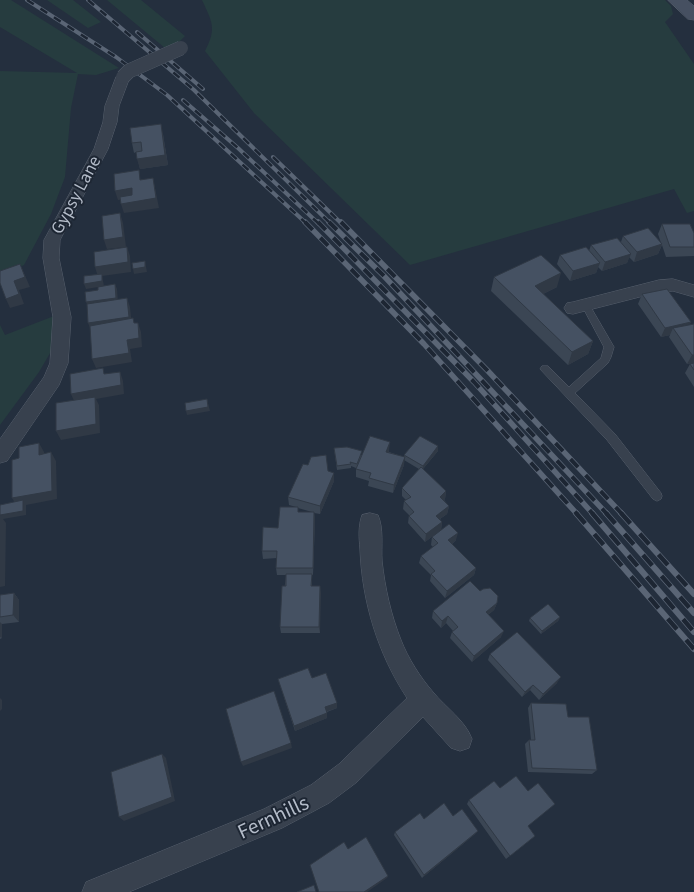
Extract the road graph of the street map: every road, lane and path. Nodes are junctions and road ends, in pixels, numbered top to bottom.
1 (677, 0) edge
2 (694, 15) edge
3 (182, 48) dead end
4 (694, 291) edge
5 (579, 307) joint
6 (545, 369) dead end
7 (569, 393) junction
8 (0, 455) edge
9 (657, 496) dead end
10 (370, 522) dead end
11 (423, 700) junction
12 (460, 739) dead end
13 (96, 892) edge

1 - 2 street
3 - 8 street, Gypsy Lane, bridge
4 - 5 street
5 - 7 lane
6 - 7 lane
7 - 9 lane
10 - 11 street
11 - 12 street
11 - 13 street, Fernhills

